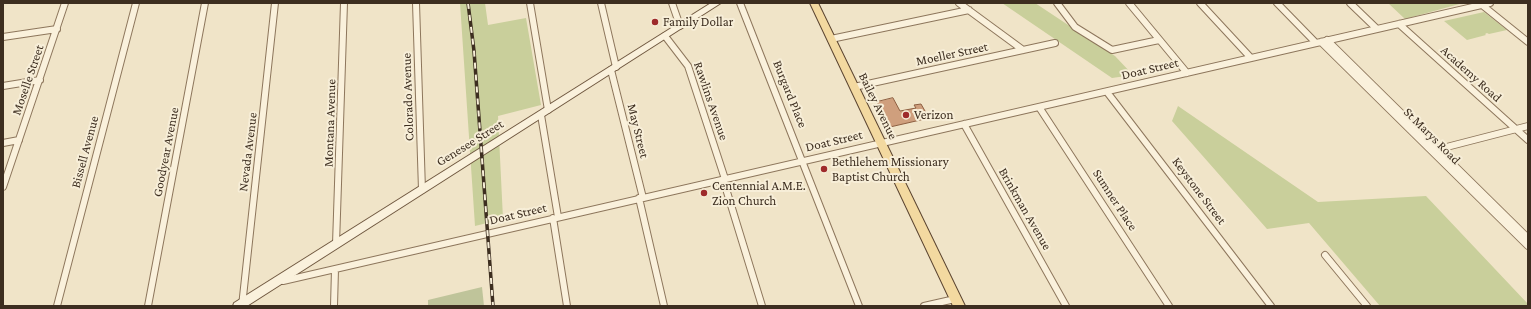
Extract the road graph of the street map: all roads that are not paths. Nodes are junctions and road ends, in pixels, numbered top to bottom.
1 (65, 3) edge
2 (136, 3) edge
3 (205, 3) edge
4 (275, 3) edge
5 (344, 3) edge
6 (416, 3) edge
7 (530, 3) edge
8 (601, 3) edge
9 (672, 3) edge
10 (717, 3) edge
11 (740, 3) edge
12 (814, 3) edge
13 (960, 3) edge
14 (1057, 3) edge
15 (1129, 3) edge
16 (1200, 3) edge
17 (1277, 3) edge
18 (1350, 3) edge
19 (1490, 3) edge
20 (1482, 5) junction
21 (969, 10) junction
22 (1401, 24) junction
23 (680, 26) junction
24 (57, 29) junction
25 (1377, 29) junction
26 (665, 36) junction
27 (3, 38) edge
28 (831, 38) junction
29 (1159, 40) junction
30 (1322, 42) junction
31 (1528, 42) edge
32 (1055, 43) dead end
33 (1023, 50) junction
34 (1251, 58) junction
35 (614, 68) junction
36 (1187, 73) junction
37 (40, 80) junction
38 (3, 86) edge
39 (854, 87) junction
40 (1107, 92) junction
41 (1039, 107) junction
42 (544, 112) junction
43 (964, 124) junction
44 (1528, 126) edge
45 (1518, 128) junction
46 (1528, 135) edge
47 (19, 140) junction
48 (1528, 140) edge
49 (881, 142) junction
50 (3, 143) edge
51 (1435, 150) junction
52 (803, 161) junction
53 (724, 179) junction
54 (3, 187) edge
55 (422, 190) junction
56 (641, 198) junction
57 (1495, 209) junction
58 (555, 218) junction
59 (1528, 238) edge
60 (336, 244) junction
61 (1528, 246) edge
62 (1325, 255) dead end
63 (335, 268) junction
64 (277, 282) junction
65 (957, 302) edge
66 (241, 305) edge
67 (57, 306) edge
68 (148, 306) edge
69 (334, 306) edge
70 (567, 306) edge
71 (664, 306) edge
72 (762, 306) edge
73 (859, 306) edge
74 (924, 306) edge
75 (1066, 306) edge
76 (1169, 306) edge
77 (1271, 306) edge
78 (1367, 306) edge

1 - 24 street, Moselle Street
2 - 67 street, Bissell Avenue
3 - 68 street, Goodyear Avenue
4 - 66 street, Nevada Avenue
5 - 60 street, Montana Avenue
6 - 55 street, Colorado Avenue
7 - 42 street
8 - 35 street, May Street
9 - 23 street
10 - 23 main road, Genesee Street
11 - 52 street, Burgard Place
12 - 28 main road, Bailey Avenue
13 - 21 street
14 - 29 street
15 - 29 street
16 - 34 street
17 - 30 street, St Marys Road
18 - 25 street
19 - 20 street, Doat Street
20 - 22 street, Doat Street
20 - 31 street
21 - 28 street
21 - 33 street
22 - 25 street, Doat Street
22 - 45 street, Academy Road
23 - 26 main road, Genesee Street
24 - 27 street
24 - 37 street, Moselle Street
25 - 30 street, Doat Street
26 - 35 main road, Genesee Street
26 - 53 street, Rawlins Avenue
28 - 39 main road, Bailey Avenue
29 - 36 street
30 - 34 street, Doat Street
30 - 51 street, St Marys Road
32 - 33 street, Moeller Street
33 - 39 street, Moeller Street
34 - 36 street, Doat Street
35 - 42 main road, Genesee Street
35 - 56 street, May Street
36 - 40 street, Doat Street
37 - 38 street
37 - 47 street, Moselle Street
39 - 49 main road, Bailey Avenue
40 - 41 street, Doat Street
40 - 77 street, Keystone Street
41 - 43 street, Doat Street
41 - 76 street, Sumner Place
42 - 55 main road, Genesee Street
42 - 58 street
43 - 49 street, Doat Street
43 - 75 street, Brinkman Avenue
44 - 45 street
45 - 46 street, Academy Road
45 - 48 street, Academy Road
45 - 51 street
47 - 50 street
47 - 54 street, Moselle Street
49 - 52 street, Doat Street
49 - 65 main road, Bailey Avenue
51 - 57 street, St Marys Road
52 - 53 street, Doat Street
52 - 73 street, Burgard Place
53 - 56 street, Doat Street
53 - 72 street, Rawlins Avenue
55 - 60 main road, Genesee Street
56 - 58 street, Doat Street
56 - 71 street, May Street
57 - 59 street, St Marys Road
57 - 61 street, St Marys Road
58 - 63 street, Doat Street
58 - 70 street
60 - 64 main road, Genesee Street
62 - 78 street
63 - 64 street, Doat Street
63 - 69 street
64 - 66 main road, Genesee Street
65 - 74 street

